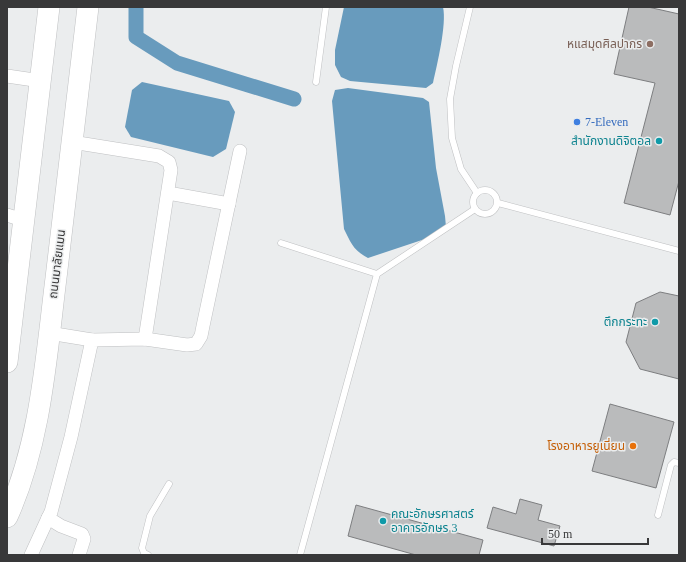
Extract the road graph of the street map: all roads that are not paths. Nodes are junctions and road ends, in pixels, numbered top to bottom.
1 (49, 7) edge
2 (88, 7) edge
3 (326, 7) edge
4 (470, 7) edge
5 (7, 76) edge
6 (41, 81) junction
7 (316, 82) dead end
8 (72, 142) junction
9 (240, 151) dead end
10 (168, 193) junction
11 (477, 193) junction
12 (498, 203) junction
13 (229, 204) junction
14 (475, 209) junction
15 (15, 218) edge
16 (281, 243) dead end
17 (679, 251) edge
18 (377, 274) junction
19 (49, 333) junction
20 (145, 339) junction
21 (92, 340) junction
22 (7, 362) edge
23 (679, 463) edge
24 (169, 484) dead end
25 (658, 515) dead end
26 (7, 517) edge
27 (48, 518) junction
28 (31, 555) edge
29 (79, 555) edge
30 (148, 555) edge
31 (300, 555) edge

1 - 6 highway
2 - 8 highway, ถนนมาลัยแมน
3 - 7 lane
4 - 11 lane
5 - 6 street
6 - 15 highway
8 - 10 street
8 - 19 highway, ถนนมาลัยแมน
9 - 13 street
10 - 13 street
10 - 20 street
11 - 12 lane
11 - 14 lane
12 - 14 lane
12 - 17 lane
13 - 20 street
14 - 18 lane
15 - 22 highway
16 - 18 lane
18 - 31 lane
19 - 21 street
19 - 26 highway, ถนนมาลัยแมน
20 - 21 street
21 - 27 street
23 - 25 lane
24 - 30 lane
27 - 28 street
27 - 29 street

